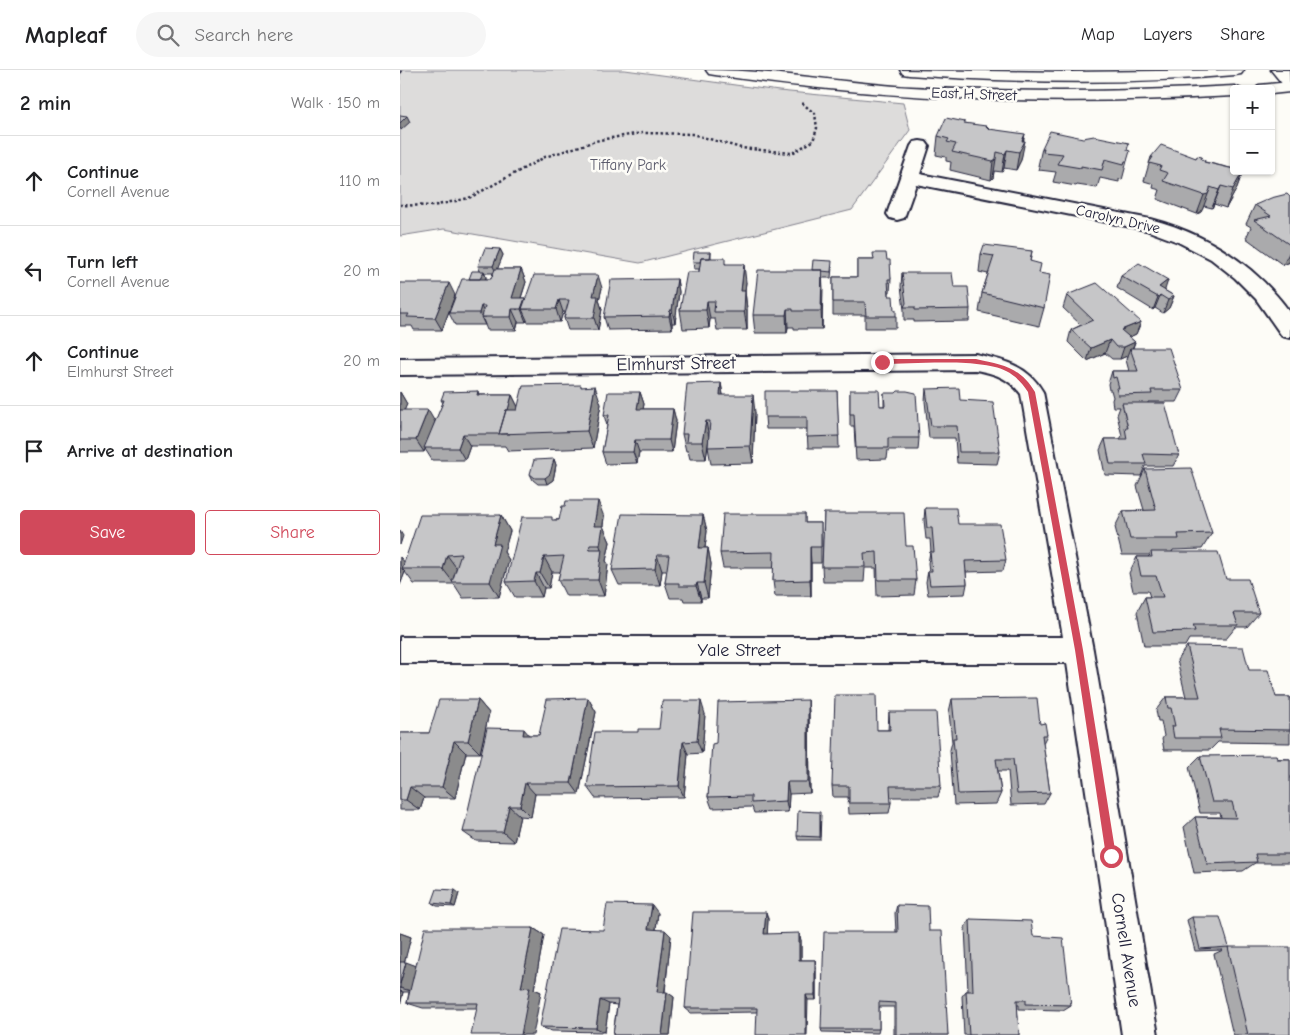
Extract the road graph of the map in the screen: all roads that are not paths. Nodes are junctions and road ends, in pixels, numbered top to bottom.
1 (715, 70) edge
2 (909, 70) edge
3 (1235, 70) edge
4 (1280, 70) edge
5 (753, 73) edge
6 (1290, 82) edge
7 (1290, 87) edge
8 (1275, 88) edge
9 (1230, 91) edge
10 (920, 146) dead end
11 (909, 177) junction
12 (897, 214) dead end
13 (1290, 331) edge
14 (952, 361) joint
15 (400, 367) edge
16 (400, 650) edge
17 (1079, 650) junction
18 (1140, 1035) edge

1 - 5 main road, East H Street
2 - 3 main road, East H Street
4 - 6 main road
5 - 9 main road, East H Street
7 - 8 main road
10 - 11 street
11 - 12 street
11 - 13 street, Carolyn Drive
14 - 15 street, Elmhurst Street
14 - 17 street, Cornell Avenue
16 - 17 street, Yale Street
17 - 18 street, Cornell Avenue

